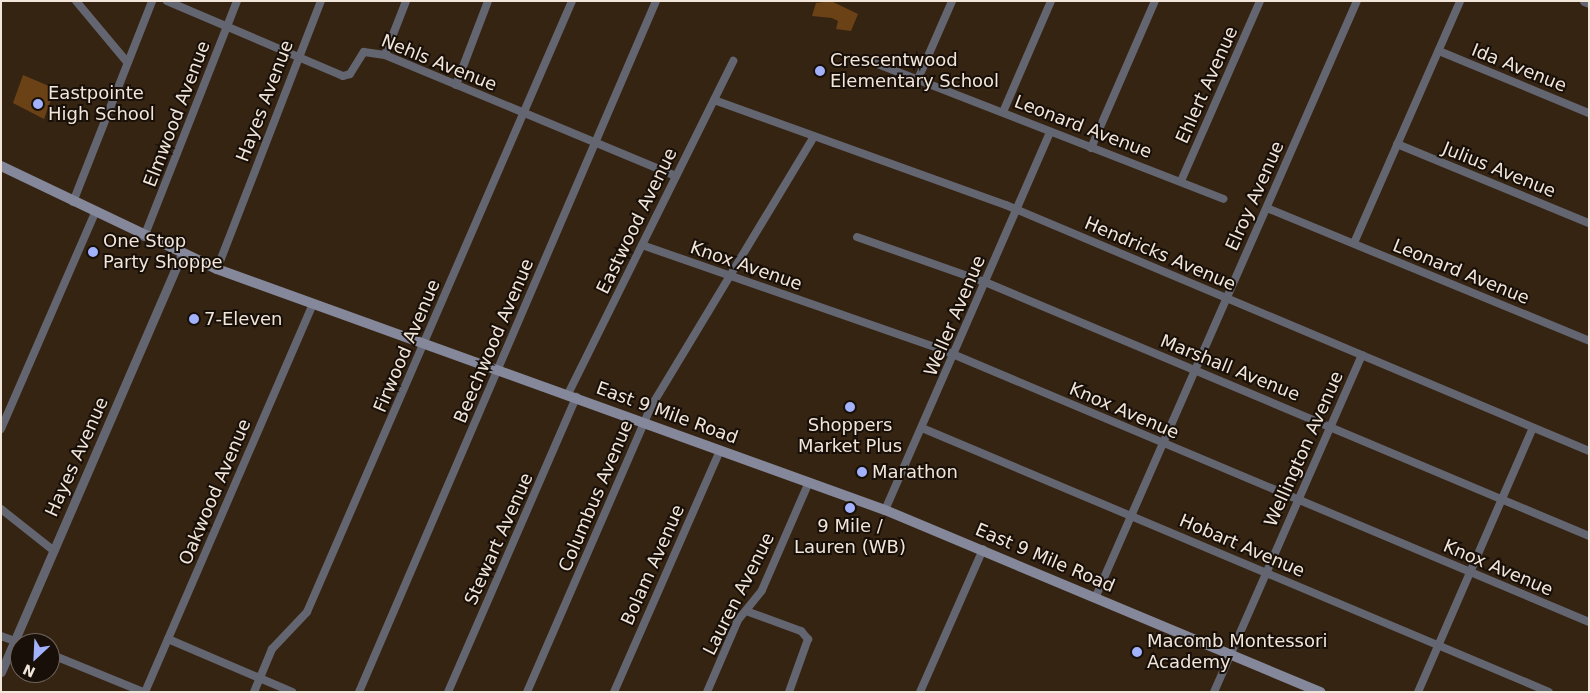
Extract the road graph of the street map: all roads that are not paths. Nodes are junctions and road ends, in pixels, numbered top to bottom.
1 (76, 1) edge
2 (152, 1) edge
3 (166, 1) edge
4 (237, 1) edge
5 (321, 1) edge
6 (406, 1) edge
7 (488, 1) edge
8 (572, 1) edge
9 (656, 1) edge
10 (952, 1) edge
11 (1051, 1) edge
12 (1155, 1) edge
13 (1260, 1) edge
14 (1357, 1) edge
15 (1460, 1) edge
16 (1584, 1) edge
17 (1589, 3) edge
18 (227, 27) junction
19 (1438, 50) junction
20 (385, 54) junction
21 (298, 58) junction
22 (733, 61) dead end
23 (128, 62) junction
24 (875, 63) dead end
25 (918, 80) junction
26 (456, 85) junction
27 (714, 100) junction
28 (1003, 112) junction
29 (1589, 113) edge
30 (523, 114) junction
31 (1050, 132) junction
32 (813, 138) junction
33 (594, 144) junction
34 (1397, 144) junction
35 (1091, 148) junction
36 (2, 167) edge
37 (676, 176) junction
38 (1181, 181) junction
39 (1223, 199) dead end
40 (73, 202) junction
41 (1267, 208) junction
42 (1016, 210) junction
43 (95, 213) junction
44 (1589, 223) edge
45 (144, 237) junction
46 (857, 237) dead end
47 (1354, 244) junction
48 (642, 245) junction
49 (182, 254) junction
50 (217, 269) junction
51 (730, 277) junction
52 (985, 282) junction
53 (1226, 298) junction
54 (313, 304) junction
55 (1589, 341) edge
56 (424, 342) junction
57 (954, 355) junction
58 (1362, 355) junction
59 (498, 368) junction
60 (1195, 371) junction
61 (572, 396) junction
62 (644, 422) junction
63 (1331, 426) junction
64 (922, 428) junction
65 (1534, 428) junction
66 (1, 429) edge
67 (1163, 444) junction
68 (720, 450) junction
69 (1589, 451) edge
70 (810, 482) junction
71 (1298, 500) junction
72 (1502, 500) junction
73 (1, 509) edge
74 (885, 510) junction
75 (1131, 516) junction
76 (1589, 536) edge
77 (982, 549) junction
78 (54, 551) junction
79 (1266, 572) junction
80 (1470, 573) junction
81 (1096, 596) junction
82 (746, 611) junction
83 (1589, 622) edge
84 (21, 633) edge
85 (168, 639) junction
86 (1438, 645) junction
87 (1231, 654) junction
88 (10, 656) edge
89 (60, 658) edge
90 (1, 672) edge
91 (260, 678) junction
92 (1317, 691) edge
93 (144, 692) edge
94 (254, 692) edge
95 (292, 692) edge
96 (358, 692) edge
97 (448, 692) edge
98 (527, 692) edge
99 (614, 692) edge
100 (707, 692) edge
101 (789, 692) edge
102 (920, 692) edge
103 (1214, 692) edge
104 (1418, 692) edge
105 (1549, 692) edge

1 - 23 street
2 - 23 street
3 - 18 street, Nehls Avenue
4 - 18 street, Elmwood Avenue
5 - 21 street, Hayes Avenue
6 - 20 street
7 - 26 street
8 - 30 street, Firwood Avenue
9 - 33 street, Beechwood Avenue
10 - 25 street
11 - 28 street
12 - 35 street
13 - 38 street, Ehlert Avenue
14 - 41 street, Elroy Avenue
15 - 19 street
16 - 17 street
18 - 21 street, Nehls Avenue
18 - 45 street, Elmwood Avenue
19 - 29 street, Ida Avenue
19 - 34 street
20 - 21 street, Nehls Avenue
20 - 26 street, Nehls Avenue
21 - 50 street, Hayes Avenue
22 - 27 street, Eastwood Avenue
23 - 40 street
24 - 25 street, Leonard Avenue
25 - 28 street, Leonard Avenue
26 - 30 street, Nehls Avenue
27 - 32 street, Hendricks Avenue
27 - 37 street, Eastwood Avenue
28 - 31 street, Leonard Avenue
30 - 33 street, Nehls Avenue
30 - 56 street, Firwood Avenue
31 - 35 street, Leonard Avenue
31 - 42 street, Weller Avenue
32 - 42 street, Hendricks Avenue
32 - 51 street, Columbus Avenue
33 - 37 street, Nehls Avenue
33 - 59 street, Beechwood Avenue
34 - 44 street, Julius Avenue
34 - 47 street
35 - 38 street, Leonard Avenue
36 - 40 main road, East 9 Mile Road
37 - 48 street, Eastwood Avenue
38 - 39 street, Leonard Avenue
40 - 43 main road, East 9 Mile Road
41 - 47 street, Leonard Avenue
41 - 53 street, Elroy Avenue
42 - 52 street, Weller Avenue
42 - 53 street, Hendricks Avenue
43 - 45 main road, East 9 Mile Road
43 - 66 street
45 - 49 main road, East 9 Mile Road
46 - 52 street, Marshall Avenue
47 - 55 street, Leonard Avenue
48 - 51 street, Knox Avenue
48 - 61 street, Eastwood Avenue
49 - 50 main road, East 9 Mile Road
49 - 78 street, Hayes Avenue
50 - 54 main road, East 9 Mile Road
51 - 57 street, Knox Avenue
51 - 62 street, Columbus Avenue
52 - 57 street, Weller Avenue
52 - 60 street, Marshall Avenue
53 - 58 street, Hendricks Avenue
53 - 60 street, Elroy Avenue
54 - 56 main road, East 9 Mile Road
54 - 85 street, Oakwood Avenue
56 - 59 main road, East 9 Mile Road
56 - 91 street, Firwood Avenue
57 - 64 street, Weller Avenue
57 - 67 street, Knox Avenue
58 - 63 street, Wellington Avenue
58 - 65 street, Hendricks Avenue
59 - 61 main road, East 9 Mile Road
59 - 96 street, Beechwood Avenue
60 - 63 street, Marshall Avenue
60 - 67 street, Elroy Avenue
61 - 62 main road, East 9 Mile Road
61 - 97 street, Stewart Avenue
62 - 68 main road, East 9 Mile Road
62 - 98 street, Columbus Avenue
63 - 71 street, Wellington Avenue
63 - 72 street, Marshall Avenue
64 - 74 street, Weller Avenue
64 - 75 street, Hobart Avenue
65 - 69 street, Hendricks Avenue
65 - 72 street
67 - 71 street, Knox Avenue
67 - 75 street, Elroy Avenue
68 - 70 main road, East 9 Mile Road
68 - 99 street, Bolam Avenue
70 - 74 main road, East 9 Mile Road
70 - 82 street, Lauren Avenue
71 - 79 street, Wellington Avenue
71 - 80 street, Knox Avenue
72 - 76 street, Marshall Avenue
72 - 80 street
73 - 78 street
74 - 77 main road, East 9 Mile Road
75 - 79 street, Hobart Avenue
75 - 81 street, Elroy Avenue
77 - 81 main road, East 9 Mile Road
77 - 102 street
78 - 84 street, Hayes Avenue
79 - 86 street, Hobart Avenue
79 - 87 street, Wellington Avenue
80 - 83 street, Knox Avenue
80 - 86 street
81 - 87 main road, East 9 Mile Road
82 - 100 street, Lauren Avenue
82 - 101 street
85 - 91 street
85 - 93 street, Oakwood Avenue
86 - 104 street
86 - 105 street, Hobart Avenue
87 - 92 main road, East 9 Mile Road
87 - 103 street, Wellington Avenue
88 - 90 street, Hayes Avenue
89 - 93 street
91 - 94 street, Firwood Avenue
91 - 95 street

